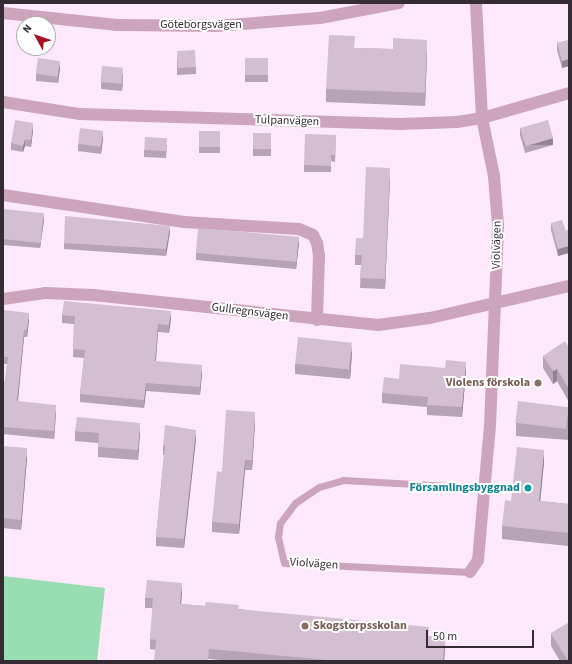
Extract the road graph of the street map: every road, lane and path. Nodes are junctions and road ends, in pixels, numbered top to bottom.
1 (399, 3) edge
2 (476, 3) edge
3 (3, 13) edge
4 (569, 93) edge
5 (3, 102) edge
6 (482, 118) junction
7 (3, 195) edge
8 (569, 286) edge
9 (3, 299) edge
10 (496, 304) junction
11 (317, 320) junction
12 (484, 488) junction
13 (470, 572) joint

1 - 3 street, Göteborgsvägen
2 - 6 street, Violvägen
4 - 6 street, Tulpanvägen
5 - 6 street, Tulpanvägen
6 - 10 street, Violvägen
7 - 11 street
8 - 10 street, Gullregnsvägen
9 - 11 street, Gullregnsvägen
10 - 11 street, Gullregnsvägen
10 - 12 street, Violvägen
12 - 13 street, Violvägen
12 - 13 lane, Violvägen

